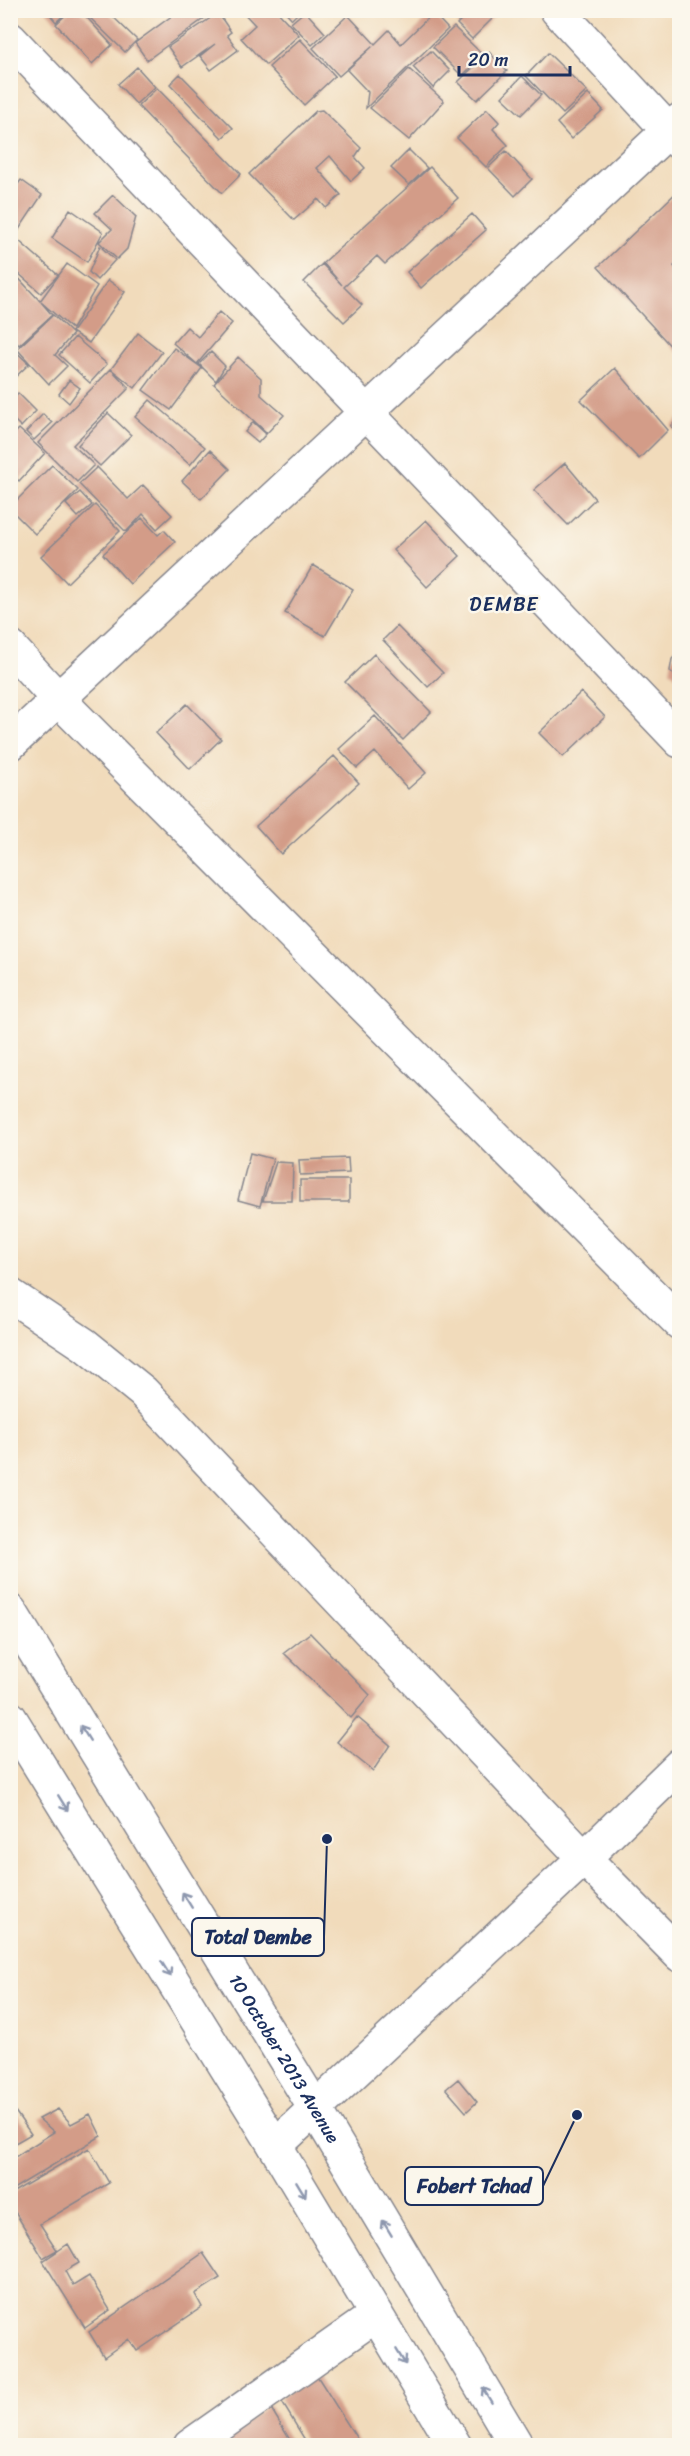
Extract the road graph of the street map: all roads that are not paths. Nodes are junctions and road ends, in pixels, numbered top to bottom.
1 (557, 10) edge
2 (10, 39) edge
3 (676, 131) edge
4 (366, 413) junction
5 (10, 647) edge
6 (59, 700) junction
7 (680, 741) edge
8 (10, 744) edge
9 (10, 1295) edge
10 (680, 1323) edge
11 (10, 1611) edge
12 (10, 1718) edge
13 (680, 1765) edge
14 (584, 1858) junction
15 (680, 1955) edge
16 (316, 2110) junction
17 (275, 2146) junction
18 (376, 2315) junction
19 (190, 2445) edge
20 (454, 2445) edge
21 (517, 2445) edge

1 - 3 main road
2 - 4 main road
3 - 4 main road
4 - 6 main road
4 - 7 main road
5 - 6 main road
6 - 8 main road
6 - 10 main road
9 - 14 main road
16 -> 11 main road, 10 October 2013 Avenue
12 -> 17 main road
13 - 14 main road
14 - 15 main road
14 - 16 main road
16 - 17 main road
21 -> 16 main road, 10 October 2013 Avenue
17 -> 18 main road
18 - 19 main road
18 -> 20 main road

